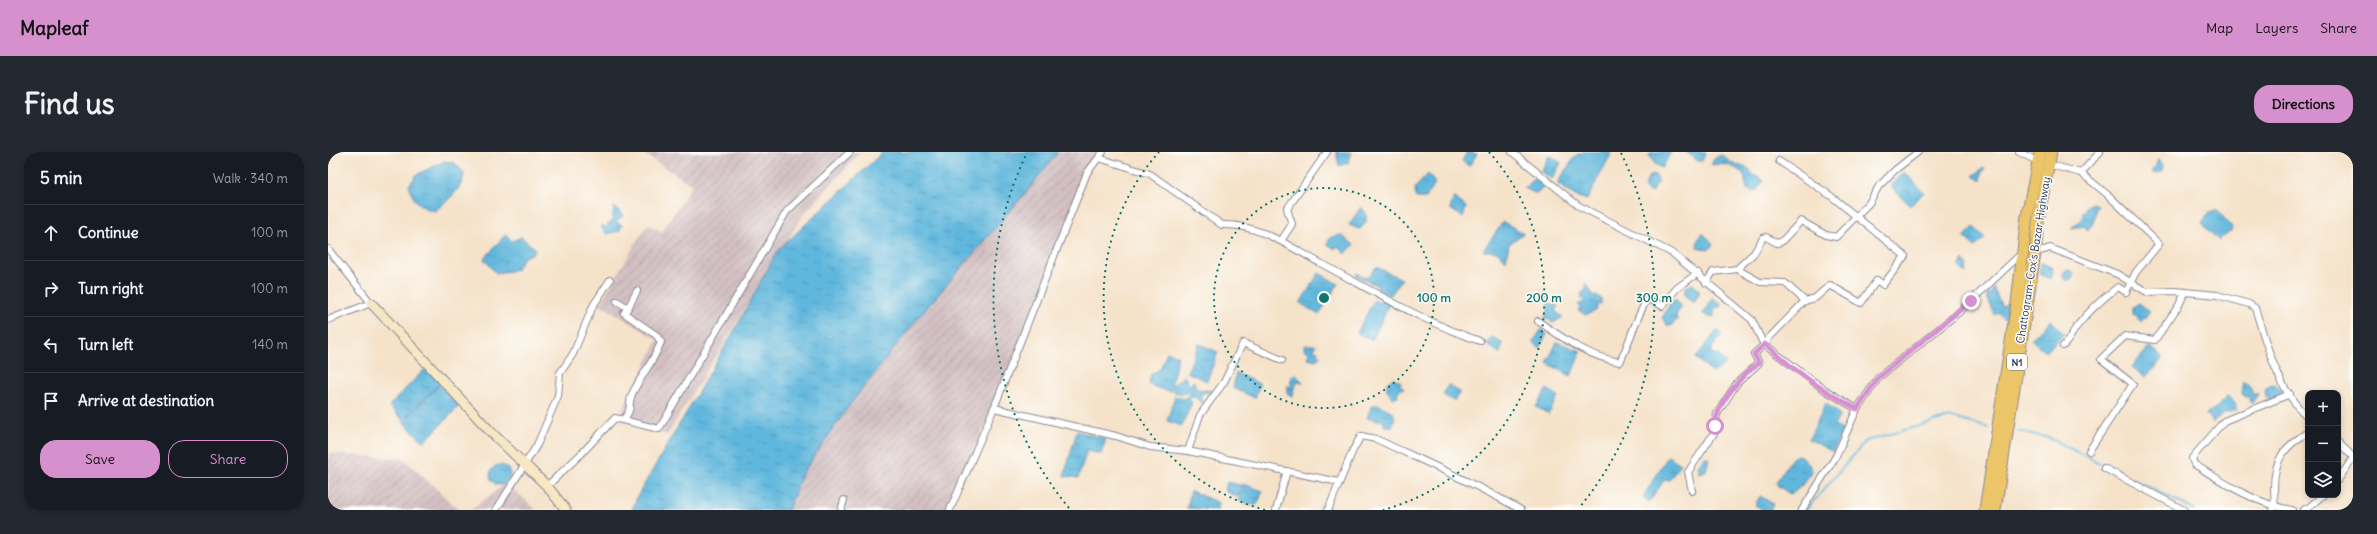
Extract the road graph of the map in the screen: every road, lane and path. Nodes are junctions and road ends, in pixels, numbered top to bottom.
1 (850, 152) edge
2 (1103, 152) edge
3 (1326, 152) edge
4 (1512, 152) edge
5 (1918, 152) edge
6 (2019, 152) edge
7 (2052, 152) edge
8 (2100, 152) edge
9 (1098, 158) junction
10 (2042, 159) edge
11 (1779, 161) dead end
12 (2081, 173) junction
13 (1855, 216) junction
14 (1281, 241) junction
15 (328, 249) edge
16 (2022, 253) junction
17 (2035, 253) junction
18 (1737, 269) junction
19 (1698, 273) junction
20 (610, 280) dead end
21 (2130, 282) junction
22 (1706, 284) junction
23 (637, 291) dead end
24 (2185, 292) junction
25 (617, 301) dead end
26 (1805, 301) junction
27 (371, 304) junction
28 (628, 308) junction
29 (328, 320) edge
30 (1538, 321) dead end
31 (1480, 341) dead end
32 (1766, 344) junction
33 (2063, 346) dead end
34 (1282, 360) dead end
35 (2290, 394) junction
36 (994, 408) junction
37 (1857, 409) junction
38 (2305, 414) edge
39 (623, 420) junction
40 (2305, 434) edge
41 (2341, 445) edge
42 (1188, 451) junction
43 (2089, 451) dead end
44 (2353, 458) edge
45 (525, 466) junction
46 (2104, 468) dead end
47 (1287, 471) junction
48 (2341, 476) edge
49 (1339, 482) junction
50 (547, 486) junction
51 (1692, 491) dead end
52 (2320, 498) edge
53 (844, 500) dead end
54 (2274, 509) edge
55 (496, 510) edge
56 (566, 510) edge
57 (841, 510) edge
58 (950, 510) edge
59 (1276, 510) edge
60 (1328, 510) edge
61 (1521, 510) edge
62 (1802, 510) edge
63 (1985, 510) edge
64 (1995, 510) edge
65 (2184, 510) edge
66 (2292, 510) edge
67 (2303, 510) edge

1 - 39 street
2 - 9 street
3 - 14 street
4 - 19 street
5 - 13 street
6 - 10 street
7 - 10 highway, Chattogram-Cox's Bazar Highway / N1
8 - 12 street
9 - 14 street
9 - 36 street
10 - 12 street
10 - 16 highway, Chattogram-Cox's Bazar Highway / N1
10 - 17 highway, Chattogram-Cox's Bazar Highway / N1
11 - 13 street
12 - 21 street
13 - 18 street
13 - 26 street
14 - 31 street
15 - 27 street
16 - 37 street
16 - 63 highway, Chattogram-Cox's Bazar Highway / N1
17 - 21 street
17 - 64 highway, Chattogram-Cox's Bazar Highway / N1
18 - 22 street
18 - 26 street
19 - 22 street
19 - 30 street
20 - 45 street
21 - 24 street
21 - 33 street
22 - 32 street
23 - 28 street
24 - 35 street
24 - 43 street
25 - 28 street
26 - 32 street
27 - 29 street
27 - 45 main road
28 - 39 street
32 - 37 street
32 - 51 street
34 - 42 street
35 - 38 street
35 - 54 street
36 - 42 street
36 - 58 street
37 - 62 street
39 - 50 street
40 - 54 street
41 - 44 street
42 - 47 street
44 - 48 street
45 - 50 main road
45 - 55 street
46 - 65 street
47 - 49 street
47 - 59 street
49 - 60 street
49 - 61 street
50 - 56 main road
52 - 67 street
53 - 57 street
54 - 66 street

